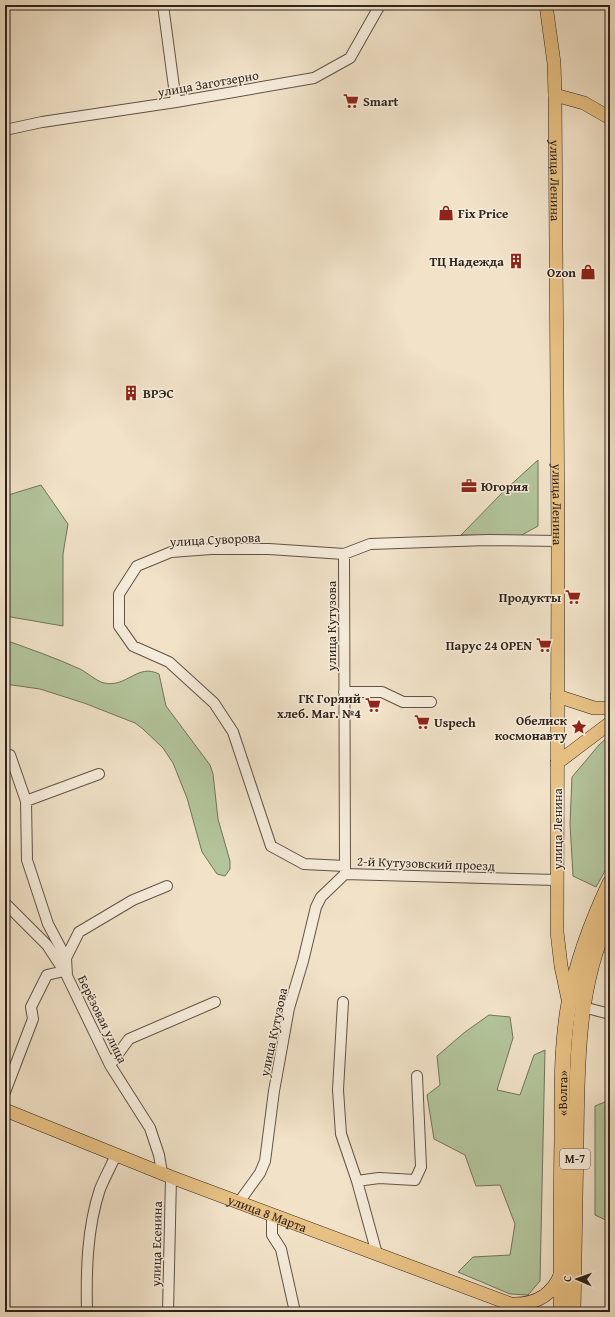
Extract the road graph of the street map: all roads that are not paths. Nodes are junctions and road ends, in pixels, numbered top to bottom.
1 (163, 5) edge
2 (380, 5) edge
3 (546, 5) edge
4 (555, 95) junction
5 (176, 102) junction
6 (610, 118) edge
7 (5, 130) edge
8 (558, 541) junction
9 (344, 554) junction
10 (344, 692) junction
11 (557, 696) junction
12 (430, 702) dead end
13 (594, 708) junction
14 (610, 708) edge
15 (605, 726) edge
16 (10, 755) dead end
17 (557, 763) junction
18 (99, 774) dead end
19 (26, 801) junction
20 (304, 864) joint
21 (345, 870) junction
22 (556, 880) junction
23 (610, 882) edge
24 (167, 886) dead end
25 (5, 903) edge
26 (610, 915) edge
27 (66, 958) junction
28 (66, 974) junction
29 (215, 1002) dead end
30 (342, 1002) dead end
31 (576, 1005) junction
32 (610, 1014) edge
33 (110, 1066) junction
34 (417, 1076) dead end
35 (5, 1092) edge
36 (5, 1110) edge
37 (116, 1155) junction
38 (166, 1175) junction
39 (357, 1181) junction
40 (239, 1202) junction
41 (272, 1214) junction
42 (377, 1254) junction
43 (561, 1273) junction
44 (514, 1304) junction
45 (87, 1312) edge
46 (168, 1312) edge
47 (295, 1312) edge
48 (532, 1312) edge
49 (561, 1312) edge
50 (573, 1312) edge

1 - 5 street
2 - 5 street, улица Заготзерно
3 - 4 main road, улица Ленина
4 - 6 main road
4 - 8 main road, улица Ленина
5 - 7 street, улица Заготзерно
8 - 9 street, улица Суворова
8 - 11 main road, улица Ленина
9 - 10 street, улица Кутузова
9 - 20 street, улица Суворова
10 - 12 street
10 - 21 street, улица Кутузова
11 - 13 main road
11 - 17 main road, улица Ленина
13 - 14 main road
13 - 15 main road
15 - 17 main road
16 - 19 street, Берёзовая улица
17 - 22 main road, улица Ленина
18 - 19 street
19 - 27 street, Берёзовая улица
20 - 21 street, 2-й Кутузовский проезд
21 - 22 street, 2-й Кутузовский проезд
21 - 40 street, улица Кутузова
22 - 31 main road, улица Ленина
23 - 31 highway, «Волга» / М-7
24 - 27 street
25 - 28 street
26 - 31 highway, «Волга» / М-7
27 - 28 street, Берёзовая улица
28 - 33 street, Берёзовая улица
28 - 35 street
29 - 33 street
30 - 39 street
31 - 32 street
31 - 43 highway, «Волга» / М-7
31 - 50 highway, «Волга» / М-7
33 - 38 street, Берёзовая улица
34 - 39 street
36 - 37 main road, улица 8 Марта
37 - 38 main road, улица 8 Марта
37 - 45 street
38 - 40 main road, улица 8 Марта
38 - 46 street, улица Есенина
39 - 42 street
40 - 41 main road, улица 8 Марта
41 - 42 main road, улица 8 Марта
41 - 47 street
42 - 44 main road, улица 8 Марта
43 - 44 main road
43 - 49 highway, «Волга» / М-7
44 - 48 main road, улица 8 Марта

